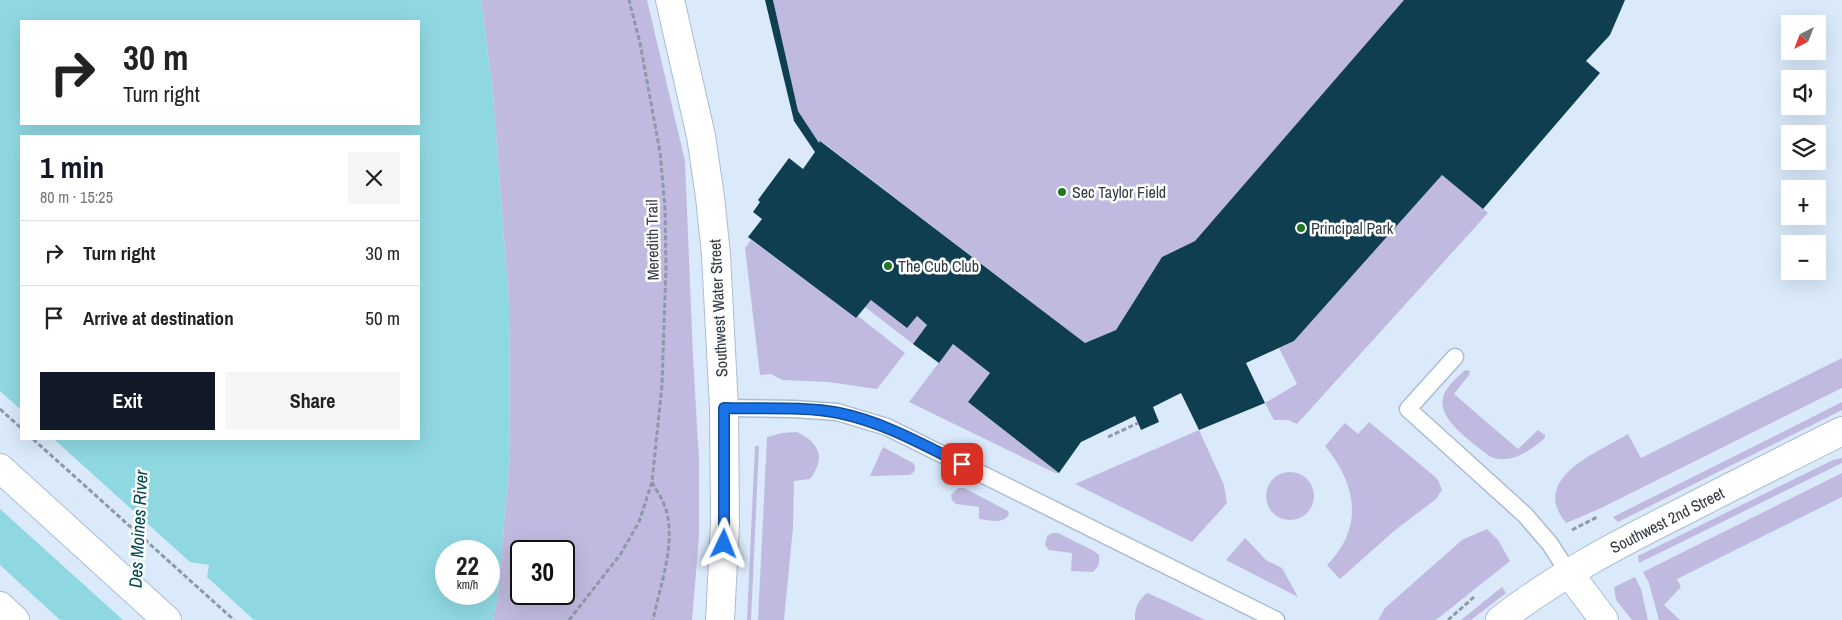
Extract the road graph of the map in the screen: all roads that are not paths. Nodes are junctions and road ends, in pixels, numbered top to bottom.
1 (670, 0) edge
2 (1455, 357) dead end
3 (724, 408) junction
4 (1842, 431) edge
5 (0, 468) edge
6 (1568, 572) junction
7 (0, 606) edge
8 (15, 620) edge
9 (167, 620) edge
10 (720, 620) edge
11 (1276, 620) edge
12 (1500, 620) edge
13 (1604, 620) edge

1 - 3 street, Southwest Water Street
2 - 6 lane
3 - 10 street, Southwest Water Street
3 - 11 lane
4 - 6 street, Southwest 2nd Street
5 - 9 street
6 - 12 street, Southwest 2nd Street
6 - 13 street
7 - 8 street

